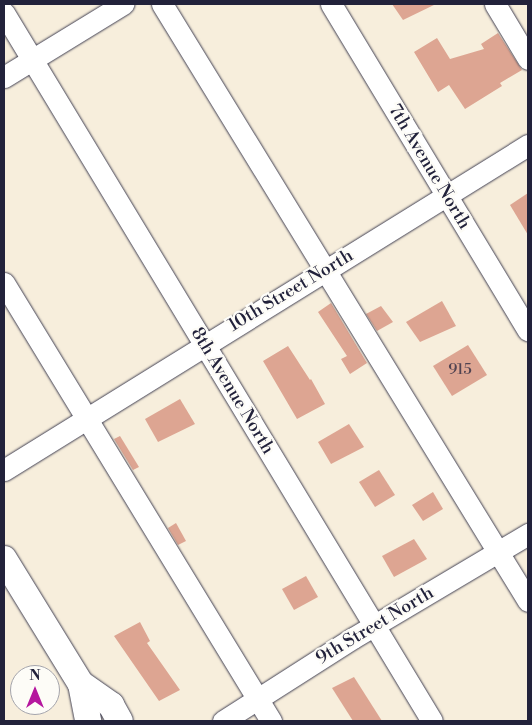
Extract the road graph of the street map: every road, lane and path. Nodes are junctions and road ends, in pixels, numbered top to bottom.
1 (123, 4) edge
2 (162, 4) edge
3 (331, 4) edge
4 (495, 4) edge
5 (4, 13) edge
6 (528, 59) edge
7 (32, 60) junction
8 (4, 77) edge
9 (528, 145) edge
10 (447, 196) junction
11 (324, 271) junction
12 (4, 283) edge
13 (528, 330) edge
14 (204, 344) junction
15 (87, 417) junction
16 (4, 470) edge
17 (528, 534) edge
18 (499, 552) junction
19 (4, 559) edge
20 (528, 601) edge
21 (374, 625) junction
22 (81, 684) junction
23 (258, 699) junction
24 (88, 721) edge
25 (120, 721) edge
26 (223, 721) edge
27 (271, 721) edge
28 (432, 721) edge

1 - 7 street
2 - 11 street
3 - 10 street, 7th Avenue North
4 - 6 street
5 - 7 street, 8th Avenue North
7 - 8 street
7 - 14 street, 8th Avenue North
9 - 10 street, 10th Street North
10 - 11 street, 10th Street North
10 - 13 street, 7th Avenue North
11 - 14 street, 10th Street North
11 - 18 street
12 - 15 street
14 - 15 street, 10th Street North
14 - 21 street, 8th Avenue North
15 - 16 street, 10th Street North
15 - 23 street
17 - 18 street, 9th Street North
18 - 20 street
18 - 21 street, 9th Street North
19 - 22 main road
21 - 23 street, 9th Street North
21 - 28 street, 8th Avenue North
22 - 24 main road
22 - 25 main road
23 - 26 street, 9th Street North
23 - 27 street

